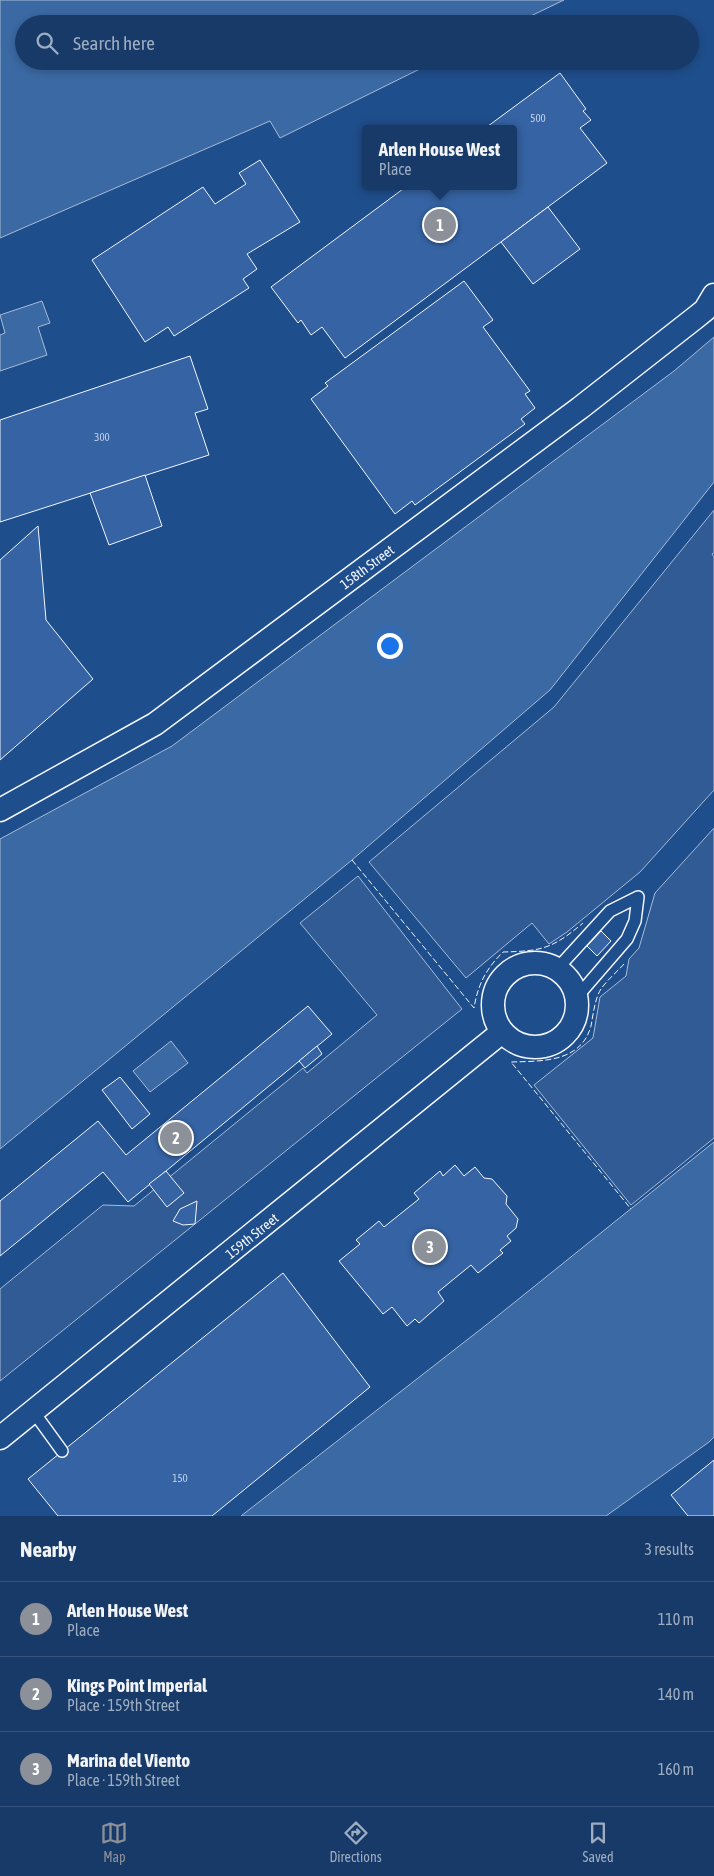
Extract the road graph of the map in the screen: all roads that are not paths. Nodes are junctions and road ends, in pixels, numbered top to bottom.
1 (714, 295) edge
2 (0, 810) edge
3 (557, 969) junction
4 (576, 998) junction
5 (502, 1032) junction
6 (33, 1411) junction
7 (0, 1438) edge
8 (62, 1451) dead end

1 - 2 street, 158th Street
3 - 4 street
3 - 4 lane
3 - 5 street
4 - 5 street
5 - 6 street, 159th Street
6 - 7 street, 159th Street
6 - 8 lane

